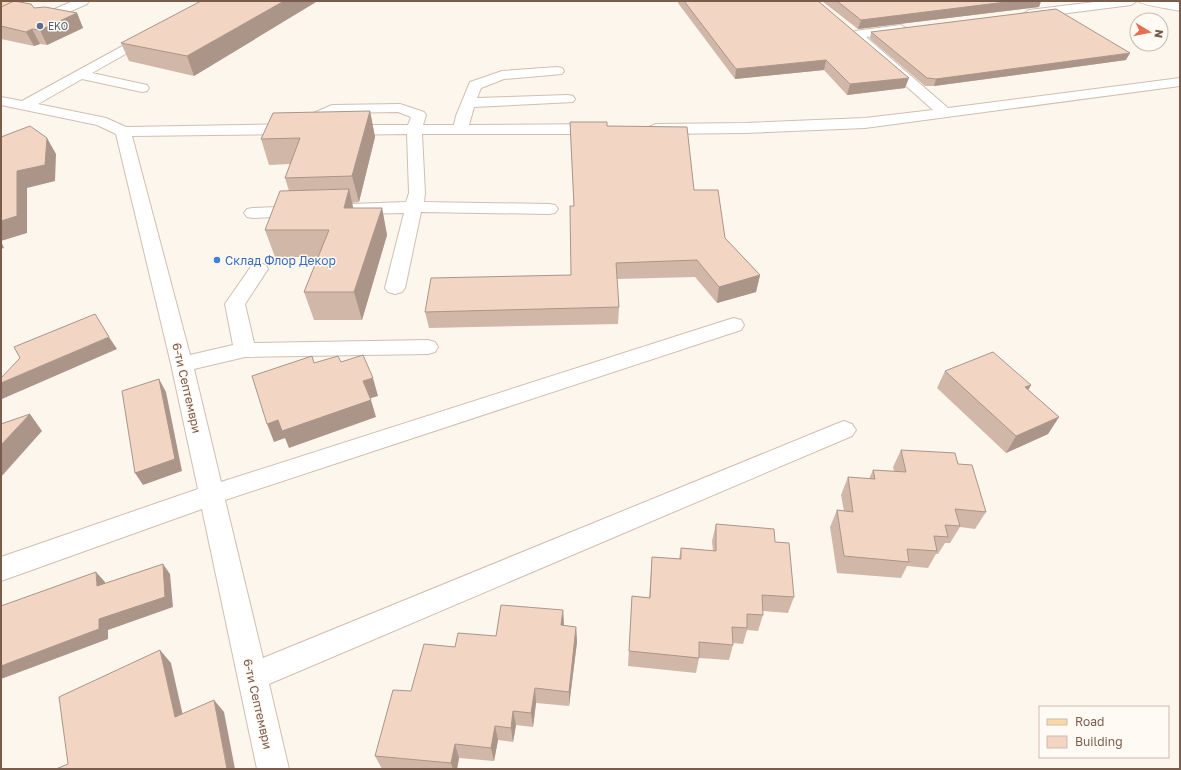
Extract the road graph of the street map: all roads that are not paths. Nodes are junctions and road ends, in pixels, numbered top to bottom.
1 (10, 1) edge
2 (82, 1) edge
3 (1131, 1) edge
4 (1144, 1) edge
5 (1, 5) edge
6 (1180, 7) edge
7 (1020, 15) edge
8 (45, 18) edge
9 (843, 25) edge
10 (164, 28) edge
11 (910, 28) edge
12 (855, 35) junction
13 (557, 71) dead end
14 (79, 74) junction
15 (1180, 82) edge
16 (142, 88) dead end
17 (568, 99) dead end
18 (1, 101) edge
19 (468, 103) junction
20 (25, 105) junction
21 (945, 113) junction
22 (288, 129) junction
23 (611, 129) edge
24 (642, 129) edge
25 (414, 130) junction
26 (461, 130) junction
27 (123, 132) junction
28 (414, 206) junction
29 (549, 209) dead end
30 (253, 214) dead end
31 (259, 269) dead end
32 (395, 288) dead end
33 (734, 325) dead end
34 (428, 347) dead end
35 (245, 350) junction
36 (182, 364) junction
37 (844, 430) dead end
38 (211, 495) junction
39 (1, 569) edge
40 (252, 677) junction
41 (273, 769) edge

1 - 5 main road
2 - 8 street
3 - 7 street
4 - 6 street
9 - 12 street
10 - 14 street
11 - 12 street
12 - 21 street
13 - 19 street
14 - 16 street
14 - 20 street
15 - 21 street
17 - 19 street
18 - 20 street
19 - 26 street
20 - 27 street
21 - 24 street
22 - 25 street
22 - 25 street
22 - 27 street
23 - 26 street
25 - 26 street
25 - 28 street
27 - 36 street, 6-ти Септември
28 - 29 street
28 - 30 street
28 - 32 street
31 - 35 street
33 - 38 street
34 - 35 street
35 - 36 street
36 - 38 street, 6-ти Септември
37 - 40 street
38 - 39 street
38 - 40 street, 6-ти Септември
40 - 41 street, 6-ти Септември

